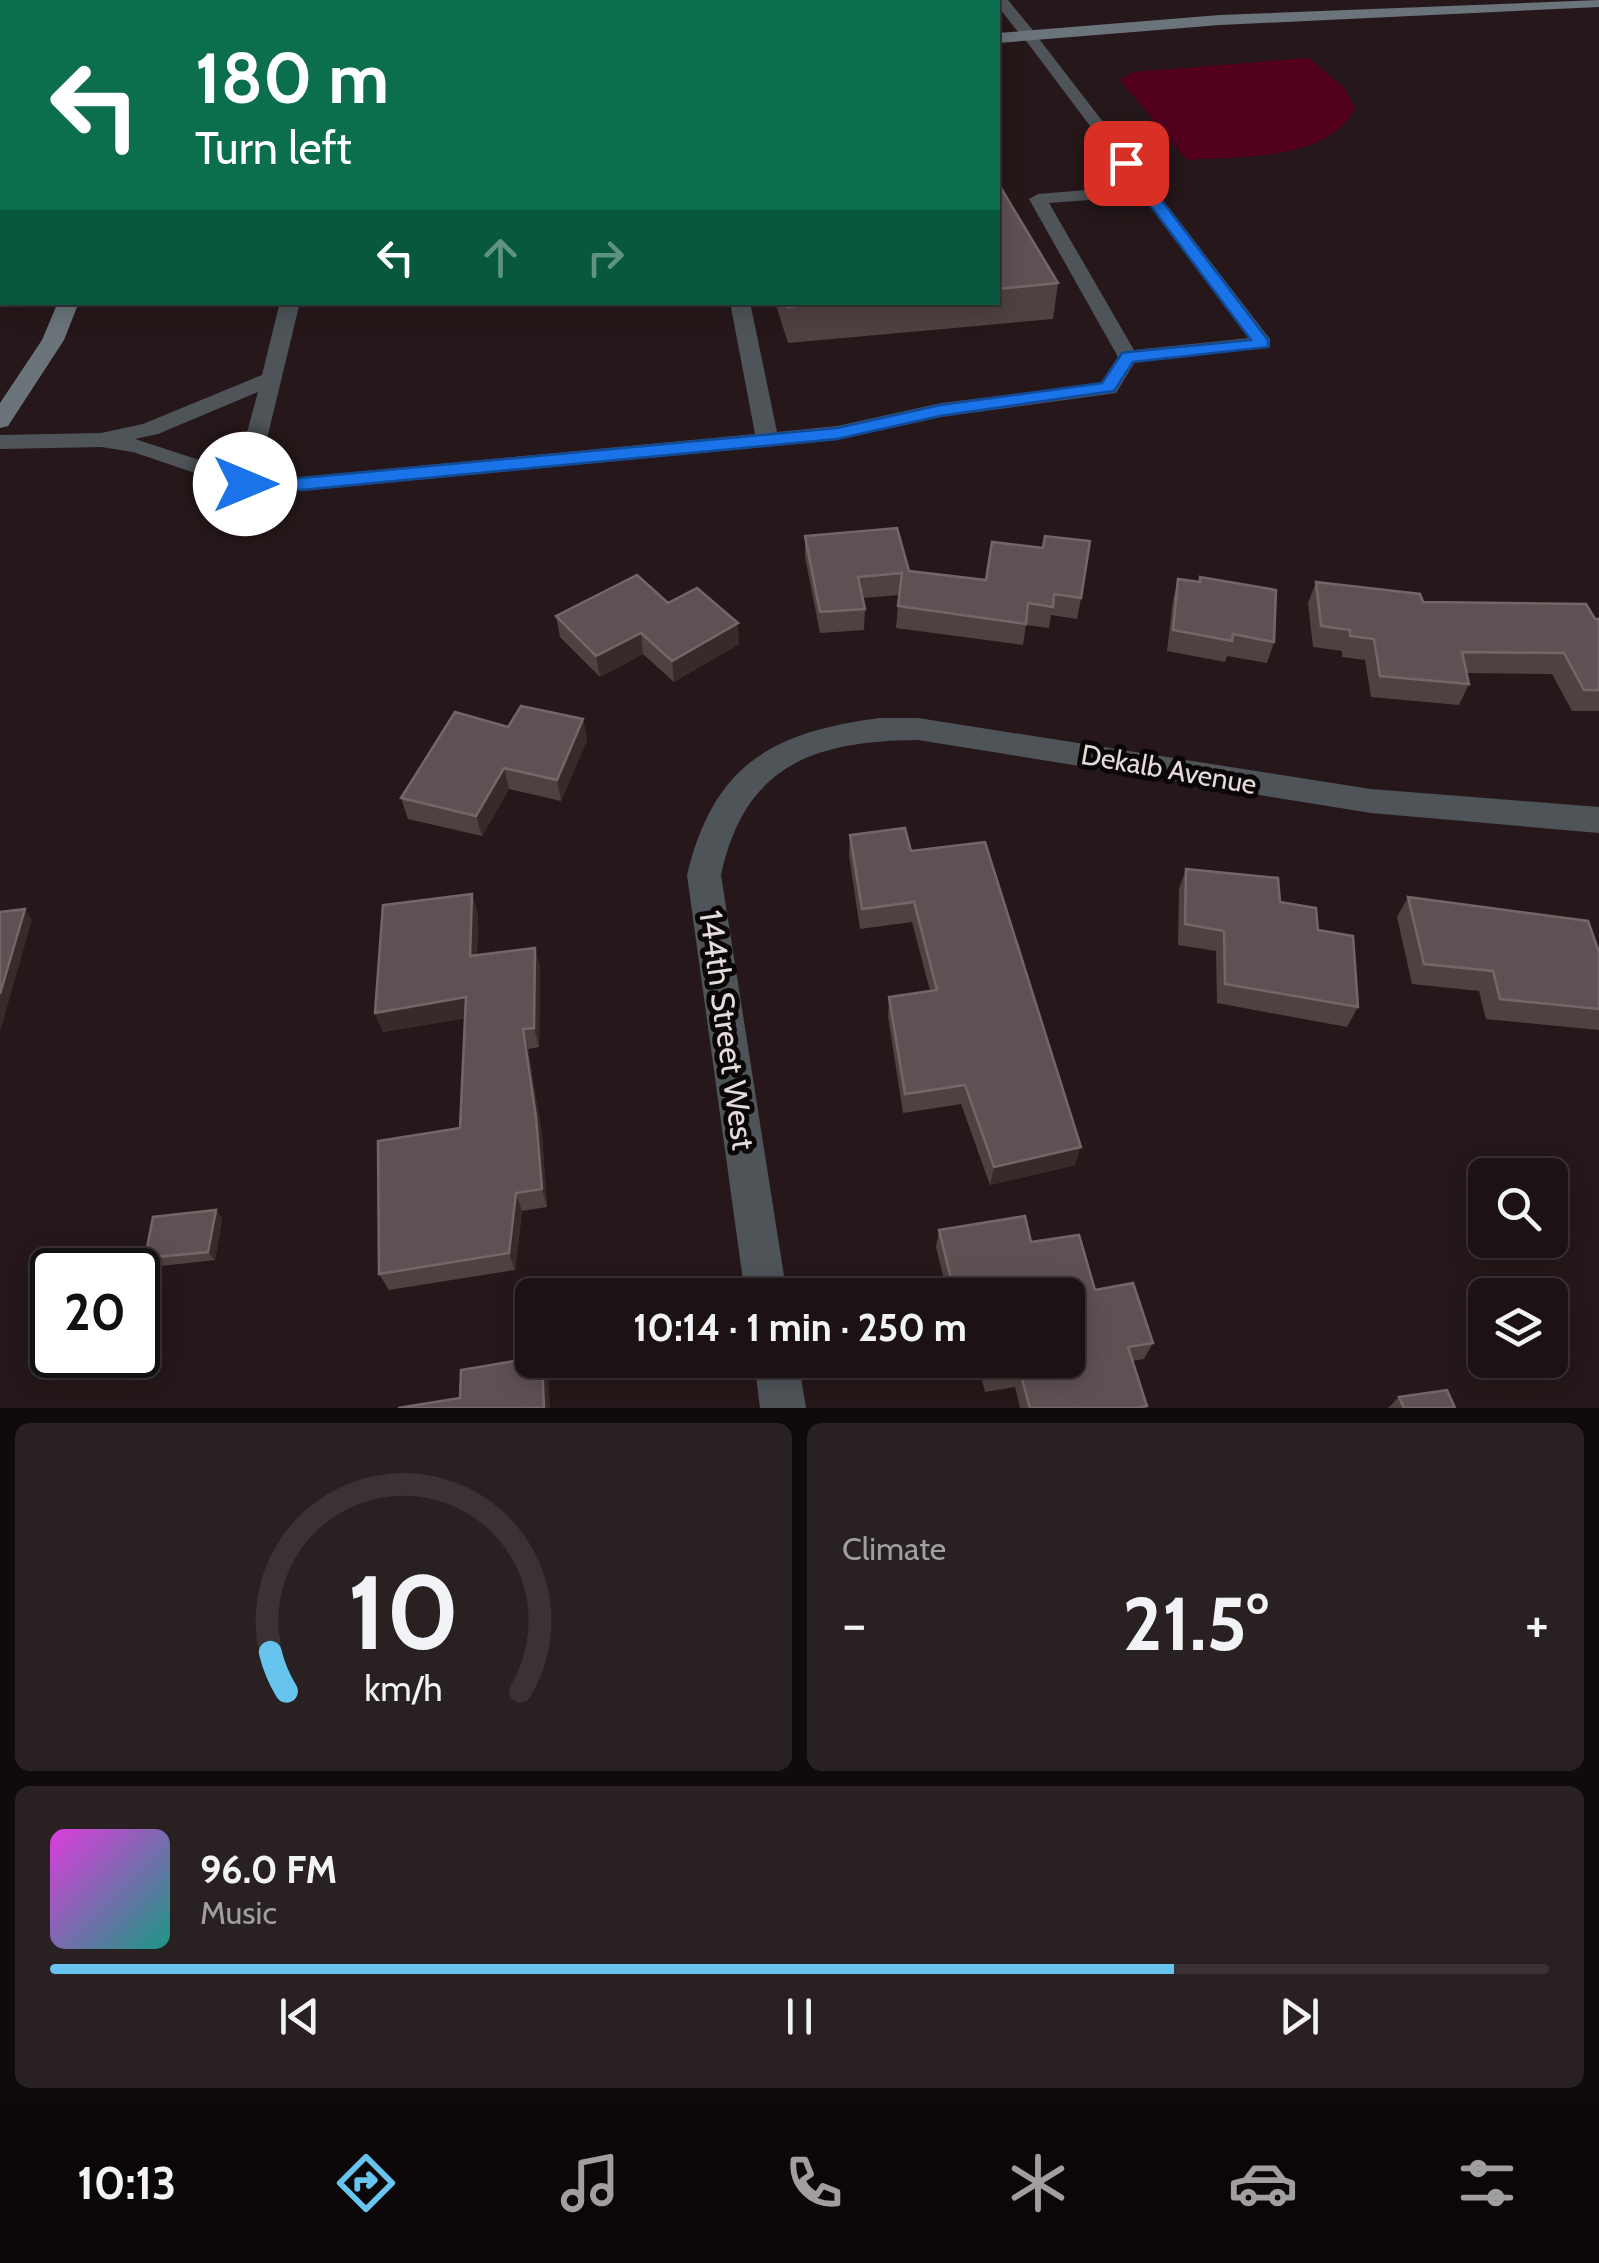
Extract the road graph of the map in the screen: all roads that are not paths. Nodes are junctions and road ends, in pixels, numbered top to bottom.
1 (1000, 0) edge
2 (1599, 3) edge
3 (1028, 34) junction
4 (1000, 38) edge
5 (1146, 190) junction
6 (68, 305) edge
7 (289, 305) edge
8 (741, 305) edge
9 (1128, 357) junction
10 (272, 378) junction
11 (202, 410) junction
12 (0, 422) edge
13 (101, 440) junction
14 (767, 440) junction
15 (0, 442) edge
16 (184, 462) junction
17 (245, 484) junction
18 (752, 778) joint
19 (1599, 820) edge
20 (763, 1278) edge
21 (779, 1378) edge
22 (783, 1408) edge

1 - 3 street
2 - 3 street
3 - 4 street
3 - 5 lane
5 - 9 lane
5 - 9 lane
6 - 12 street
7 - 10 lane
8 - 14 lane
9 - 14 lane
10 - 11 lane
10 - 17 lane
11 - 13 lane
11 - 16 lane
13 - 15 lane
13 - 16 lane
14 - 17 lane
16 - 17 lane
18 - 19 street, Dekalb Avenue
18 - 20 street, 144th Street West
21 - 22 street

